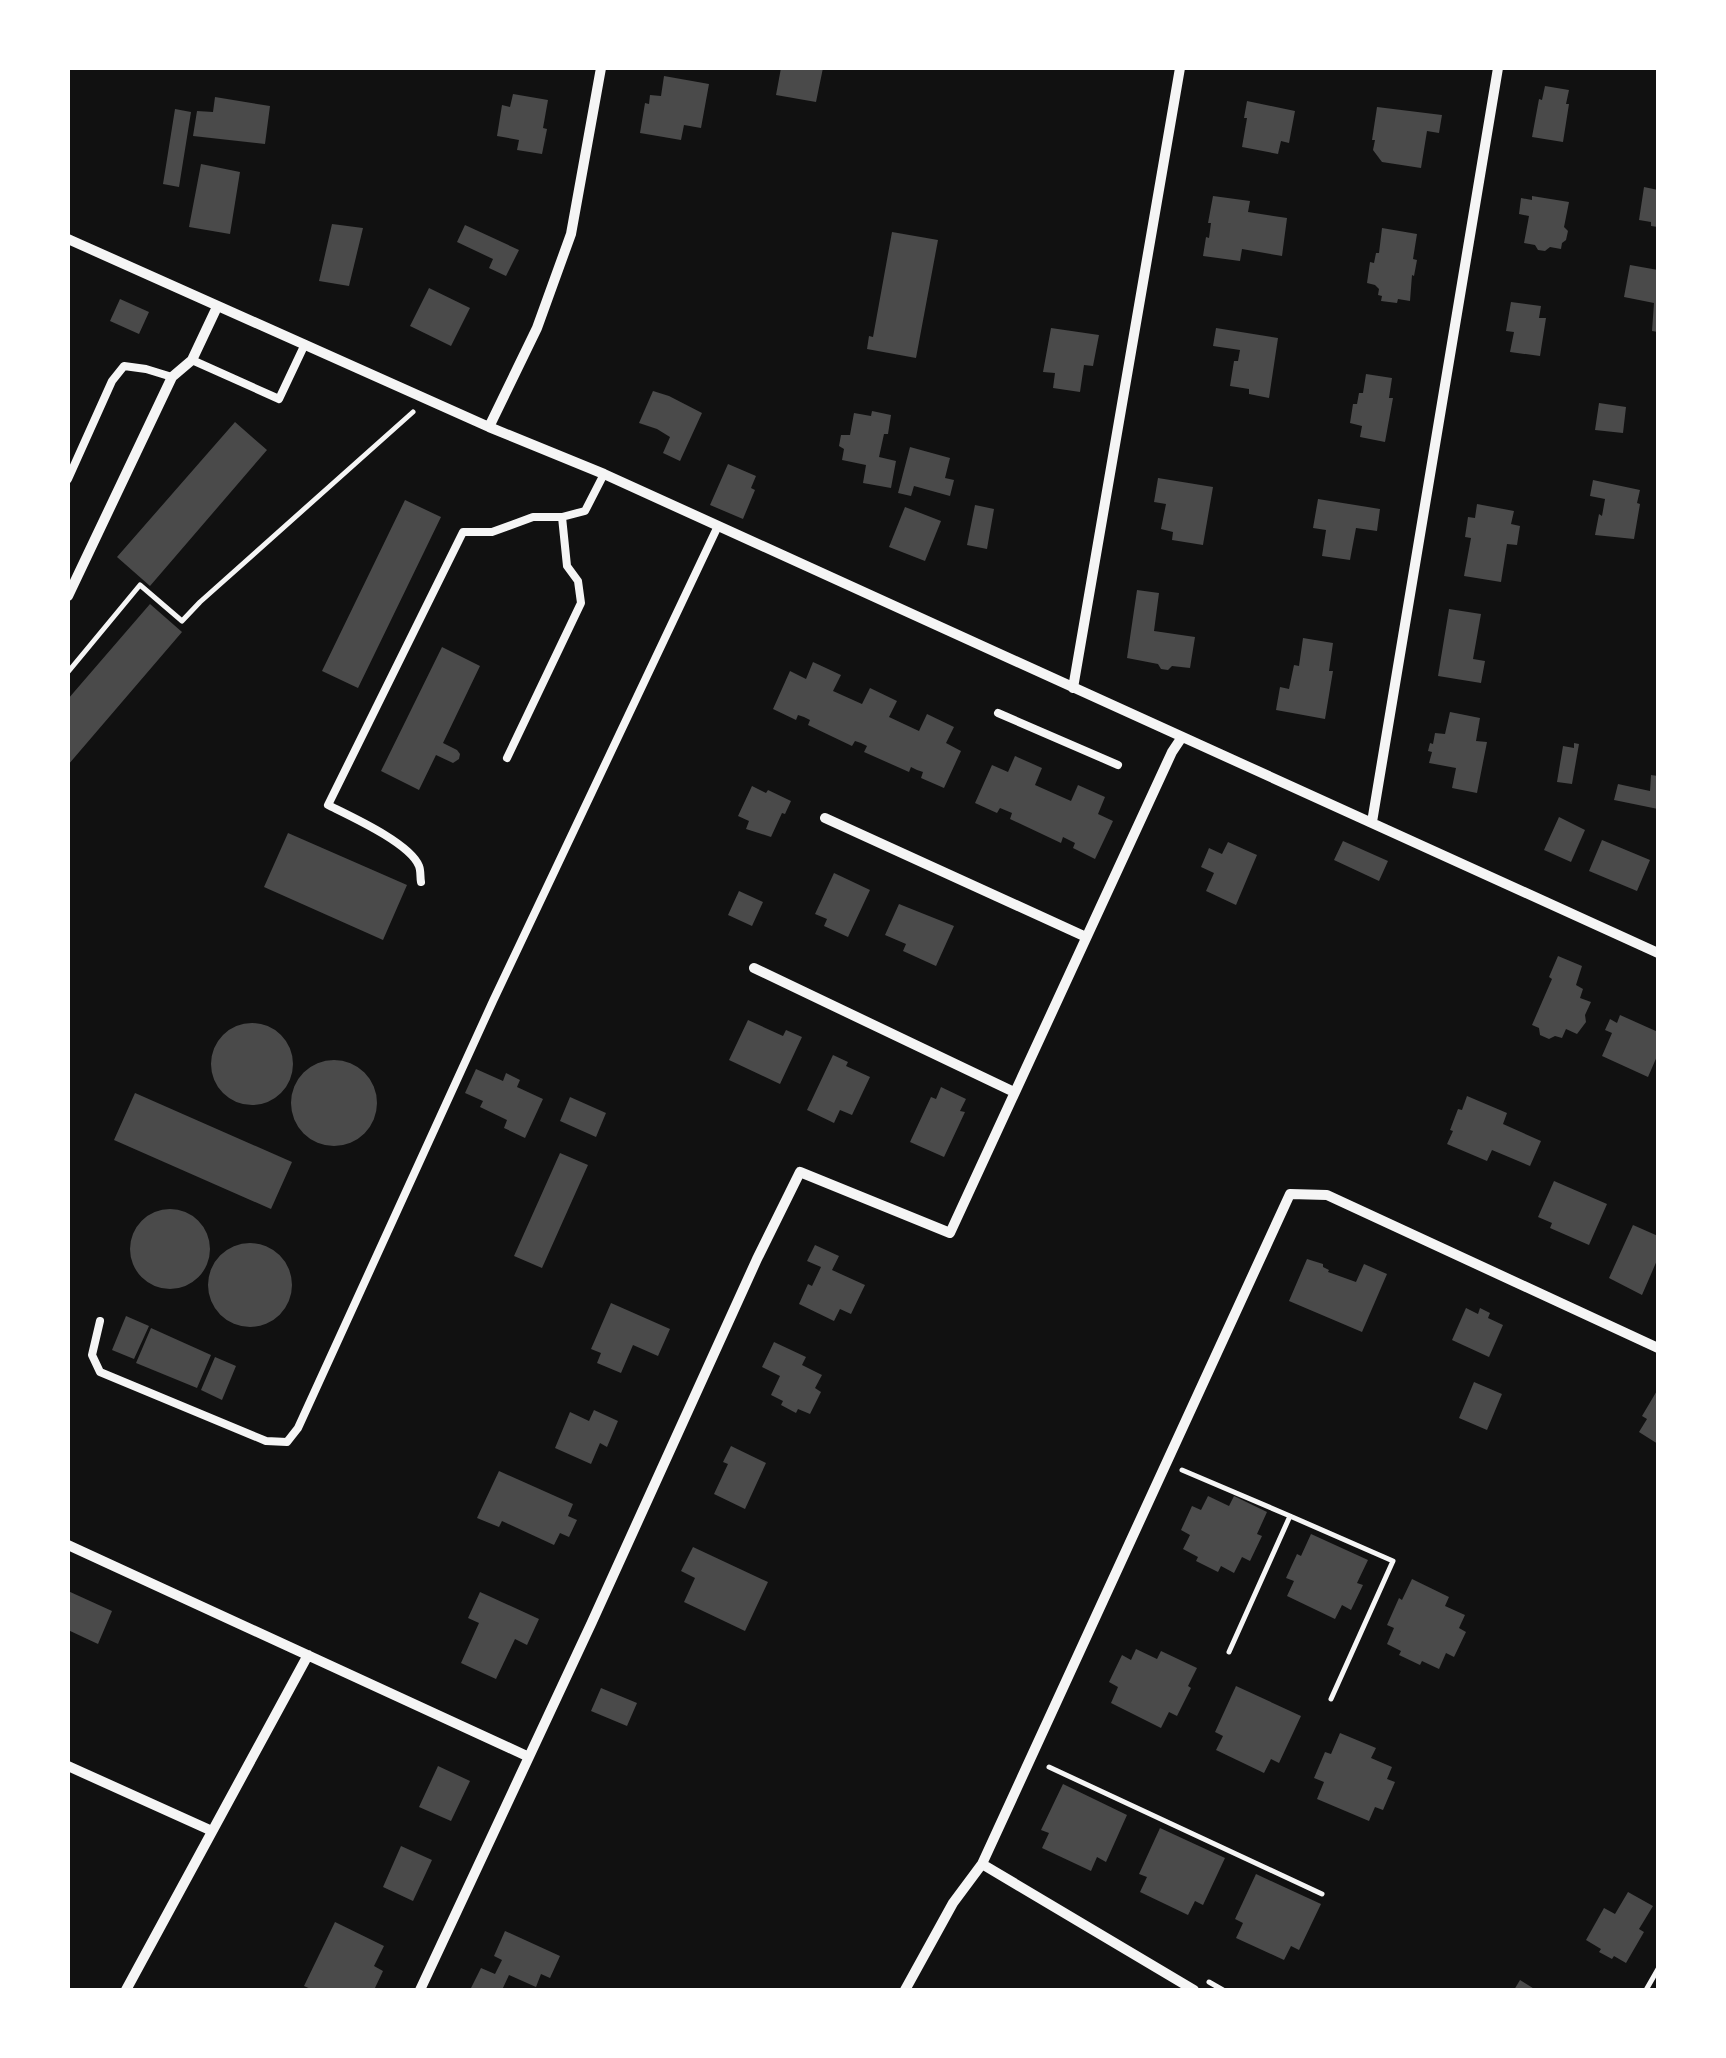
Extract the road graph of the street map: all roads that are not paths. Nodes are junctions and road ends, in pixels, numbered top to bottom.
1 (602, 68) edge
2 (1180, 68) edge
3 (1498, 68) edge
4 (68, 240) edge
5 (217, 307) junction
6 (305, 344) junction
7 (192, 360) junction
8 (172, 378) junction
9 (489, 426) junction
10 (604, 474) junction
11 (68, 479) edge
12 (562, 517) junction
13 (718, 526) junction
14 (68, 596) edge
15 (1073, 688) junction
16 (998, 712) dead end
17 (1182, 737) junction
18 (507, 758) dead end
19 (1118, 765) dead end
20 (825, 818) dead end
21 (1372, 822) junction
22 (421, 882) dead end
23 (1086, 937) junction
24 (1658, 953) edge
25 (754, 968) dead end
26 (1014, 1092) junction
27 (100, 1322) dead end
28 (1658, 1348) edge
29 (68, 1544) edge
30 (308, 1655) junction
31 (529, 1758) junction
32 (68, 1766) edge
33 (212, 1831) junction
34 (982, 1864) junction
35 (126, 1990) edge
36 (420, 1990) edge
37 (906, 1990) edge
38 (1194, 1990) edge

1 - 9 street
2 - 15 street
3 - 21 street
4 - 5 street
5 - 6 street
5 - 7 street
6 - 7 lane
6 - 9 street
7 - 8 street
8 - 11 lane
8 - 14 street
9 - 10 street
10 - 12 lane
10 - 13 street
12 - 18 lane
12 - 22 lane
13 - 15 street
13 - 27 lane
15 - 17 street
16 - 19 lane
17 - 21 street
17 - 23 street
20 - 23 street
21 - 24 street
23 - 26 street
25 - 26 street
26 - 31 street
28 - 34 street
29 - 30 street
30 - 31 street
30 - 33 street
31 - 36 street
32 - 33 street
33 - 35 street
34 - 37 street
34 - 38 street

